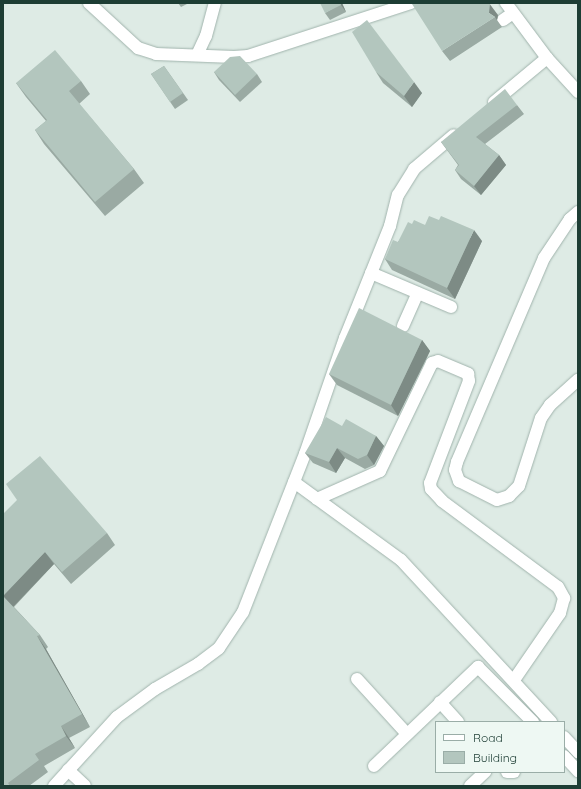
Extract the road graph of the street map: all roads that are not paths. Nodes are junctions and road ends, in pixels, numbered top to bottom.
1 (89, 3) edge
2 (215, 3) edge
3 (411, 3) edge
4 (506, 3) edge
5 (513, 14) junction
6 (503, 20) dead end
7 (197, 55) junction
8 (546, 58) junction
9 (578, 92) edge
10 (486, 108) edge
11 (462, 129) edge
12 (578, 212) edge
13 (371, 273) junction
14 (418, 293) junction
15 (451, 307) dead end
16 (403, 326) dead end
17 (578, 380) edge
18 (294, 482) junction
19 (317, 499) junction
20 (357, 678) dead end
21 (514, 680) junction
22 (440, 702) junction
23 (457, 721) edge
24 (532, 721) edge
25 (550, 721) edge
26 (406, 734) junction
27 (565, 738) edge
28 (578, 752) edge
29 (565, 757) edge
30 (374, 766) dead end
31 (68, 770) junction
32 (578, 771) edge
33 (484, 773) edge
34 (54, 786) edge
35 (85, 786) edge
36 (470, 786) edge

1 - 7 street
2 - 7 street
3 - 7 street
4 - 5 street
5 - 6 street
5 - 8 street
8 - 9 street
8 - 10 street
11 - 13 street
12 - 17 street
13 - 14 street
13 - 18 street
14 - 15 street
14 - 16 street
18 - 19 street
18 - 31 street
19 - 21 street
19 - 21 street
20 - 26 street
21 - 25 street
22 - 23 street
22 - 24 street
22 - 26 street
26 - 30 street
27 - 28 street
29 - 32 street
31 - 34 street
31 - 35 street
33 - 36 street

